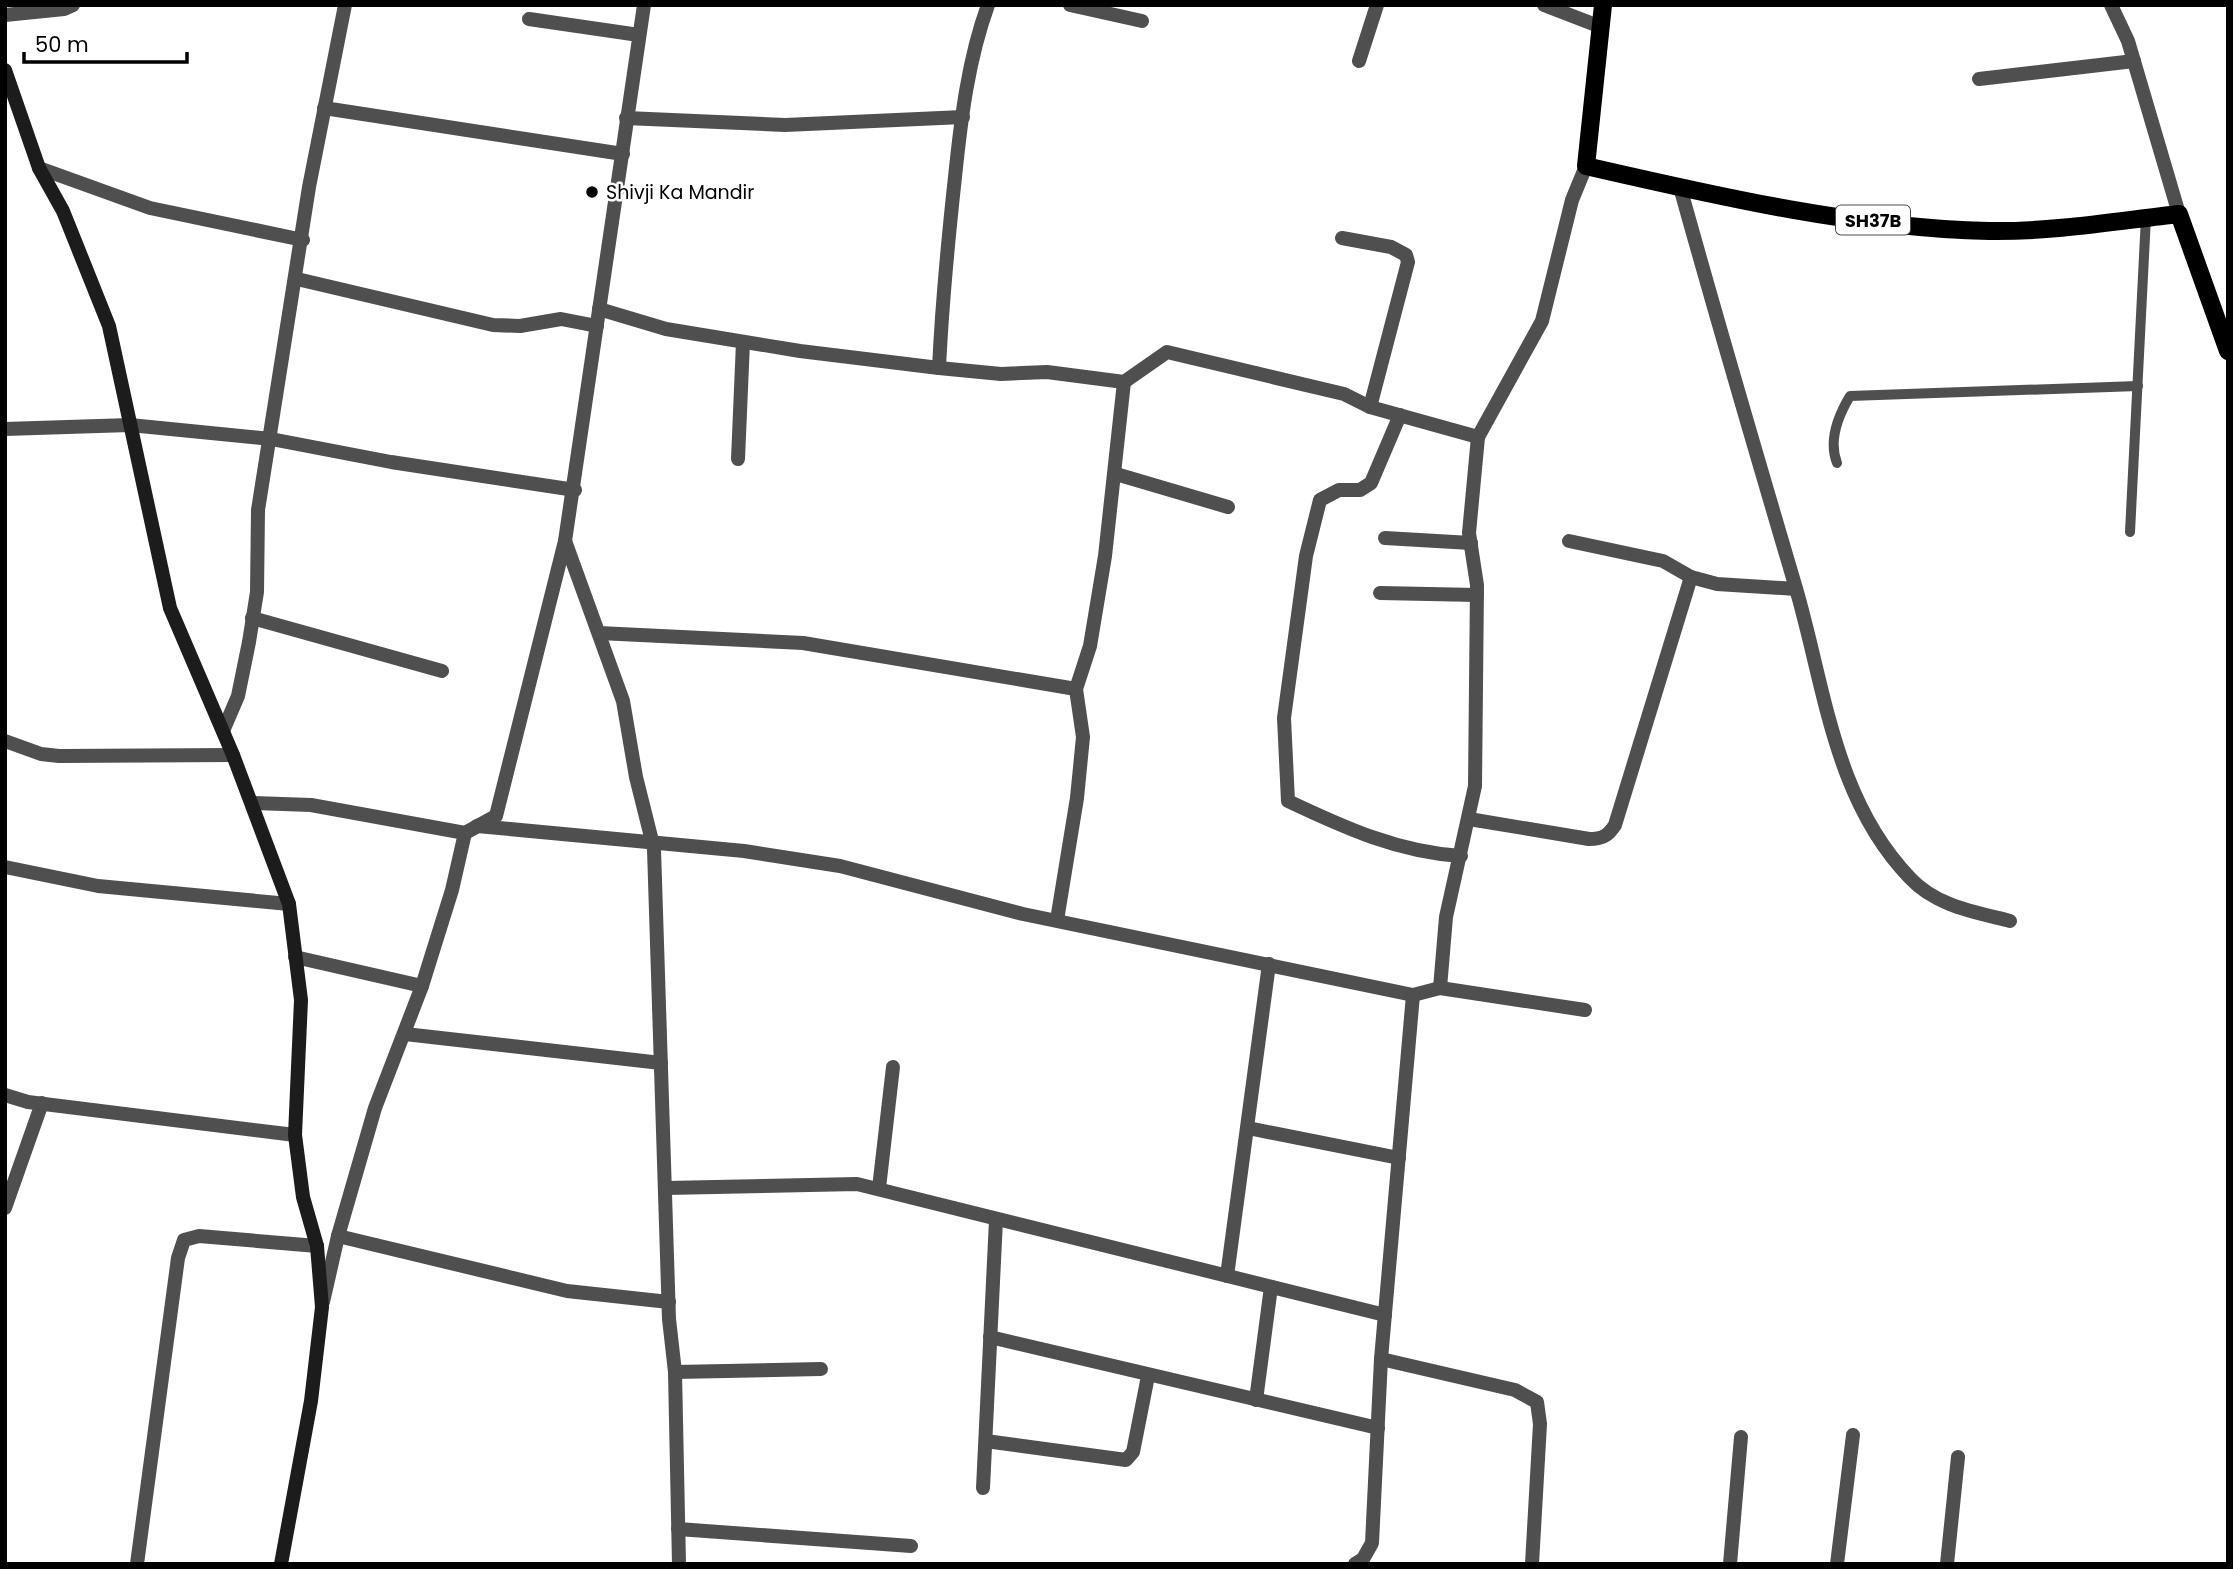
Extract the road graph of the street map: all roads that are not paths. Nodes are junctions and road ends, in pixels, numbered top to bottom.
1 (73, 5) edge
2 (345, 5) edge
3 (644, 5) edge
4 (988, 5) edge
5 (1070, 5) edge
6 (1377, 5) edge
7 (1544, 5) edge
8 (1603, 5) edge
9 (2111, 5) edge
10 (5, 15) edge
11 (529, 19) dead end
12 (1142, 21) dead end
13 (1601, 27) junction
14 (639, 35) junction
15 (1359, 61) dead end
16 (2134, 61) junction
17 (5, 70) edge
18 (1979, 79) dead end
19 (324, 108) junction
20 (963, 117) junction
21 (626, 118) junction
22 (623, 154) junction
23 (1586, 166) junction
24 (39, 168) junction
25 (1680, 187) junction
26 (2179, 214) junction
27 (2146, 217) junction
28 (1342, 238) dead end
29 (303, 240) junction
30 (297, 279) junction
31 (599, 309) junction
32 (2222, 319) edge
33 (597, 326) junction
34 (743, 342) junction
35 (2228, 351) edge
36 (939, 368) junction
37 (1124, 382) junction
38 (2138, 386) junction
39 (1370, 407) junction
40 (1400, 415) junction
41 (130, 425) junction
42 (5, 429) edge
43 (1478, 437) junction
44 (271, 439) junction
45 (738, 459) dead end
46 (1837, 463) dead end
47 (1116, 474) junction
48 (575, 490) junction
49 (1228, 507) dead end
50 (2130, 532) dead end
51 (1385, 538) dead end
52 (565, 541) junction
53 (1569, 541) dead end
54 (1471, 543) junction
55 (1691, 577) junction
56 (1796, 589) junction
57 (1380, 593) dead end
58 (1477, 595) junction
59 (252, 618) junction
60 (599, 633) junction
61 (442, 671) dead end
62 (1076, 689) junction
63 (223, 732) junction
64 (5, 741) edge
65 (233, 755) junction
66 (252, 803) junction
67 (1469, 819) junction
68 (471, 829) junction
69 (652, 842) junction
70 (1461, 856) junction
71 (5, 867) edge
72 (289, 904) junction
73 (1056, 920) junction
74 (2011, 921) dead end
75 (295, 957) junction
76 (1269, 964) junction
77 (422, 986) junction
78 (1440, 988) junction
79 (1413, 995) junction
80 (1585, 1010) dead end
81 (405, 1034) junction
82 (660, 1063) junction
83 (893, 1067) dead end
84 (5, 1095) edge
85 (42, 1103) junction
86 (1248, 1128) junction
87 (295, 1135) junction
88 (1399, 1158) junction
89 (667, 1188) junction
90 (879, 1188) junction
91 (5, 1208) edge
92 (996, 1220) junction
93 (338, 1236) junction
94 (317, 1246) junction
95 (1227, 1276) junction
96 (1270, 1287) junction
97 (669, 1302) junction
98 (322, 1307) junction
99 (1385, 1315) junction
100 (990, 1337) junction
101 (1381, 1359) junction
102 (821, 1369) dead end
103 (675, 1372) junction
104 (1147, 1376) junction
105 (1256, 1401) junction
106 (1378, 1428) junction
107 (1853, 1435) dead end
108 (1741, 1437) dead end
109 (985, 1441) junction
110 (1958, 1457) dead end
111 (984, 1488) dead end
112 (678, 1529) junction
113 (911, 1546) dead end
114 (137, 1564) edge
115 (281, 1564) edge
116 (679, 1564) edge
117 (1355, 1564) edge
118 (1532, 1564) edge
119 (1730, 1564) edge
120 (1837, 1564) edge
121 (1947, 1564) edge

1 - 10 street
2 - 19 street
3 - 14 street
4 - 20 street
5 - 12 street
6 - 15 street
7 - 13 street
8 - 13 main road
9 - 16 street
11 - 14 street
13 - 23 main road
14 - 21 street
16 - 18 street
16 - 26 street
17 - 24 street
19 - 22 street
19 - 29 street
20 - 21 street
20 - 36 street
21 - 22 street
22 - 31 street
23 - 25 main road, SH37B
23 - 43 street
24 - 29 street
24 - 41 street
25 - 27 main road, SH37B
25 - 56 street
26 - 27 main road, SH37B
26 - 32 main road
27 - 38 lane
28 - 39 street
29 - 30 street
30 - 33 street
30 - 44 street
31 - 33 street
31 - 34 street
32 - 35 main road
33 - 48 street
34 - 36 street
34 - 45 street
36 - 37 street
37 - 39 street
37 - 47 street
38 - 46 lane
38 - 50 lane
39 - 40 street
40 - 43 street
40 - 70 street
41 - 42 street
41 - 44 street
41 - 63 street
43 - 54 street
44 - 48 street
44 - 59 street
47 - 49 street
47 - 62 street
48 - 52 street
51 - 54 street
52 - 60 street
52 - 68 street
53 - 55 street
54 - 58 street
55 - 56 street
55 - 67 street
56 - 74 street
57 - 58 street
58 - 67 street
59 - 61 street
59 - 63 street
60 - 62 street
60 - 69 street
62 - 73 street
63 - 65 street
64 - 65 street
65 - 66 street
66 - 68 street
66 - 72 street
67 - 70 street
68 - 69 street
68 - 77 street
69 - 73 street
69 - 82 street
70 - 78 street
71 - 72 street
72 - 75 street
73 - 76 street
75 - 77 street
75 - 87 street
76 - 79 street
76 - 86 street
77 - 81 street
78 - 79 street
78 - 80 street
79 - 88 street
81 - 82 street
81 - 93 street
82 - 89 street
83 - 90 street
84 - 85 street
85 - 87 street
85 - 91 street
86 - 88 street
86 - 95 street
87 - 94 street
88 - 99 street
89 - 90 street
89 - 97 street
90 - 92 street
92 - 95 street
92 - 100 street
93 - 97 street
93 - 98 street
94 - 98 street
94 - 114 street
95 - 96 street
96 - 99 street
96 - 105 street
97 - 103 street
98 - 115 street
99 - 101 street
100 - 104 street
100 - 109 street
101 - 106 street
101 - 118 street
102 - 103 street
103 - 112 street
104 - 105 street
104 - 109 street
105 - 106 street
106 - 117 street
107 - 120 street
108 - 119 street
109 - 111 street
110 - 121 street
112 - 113 street
112 - 116 street

